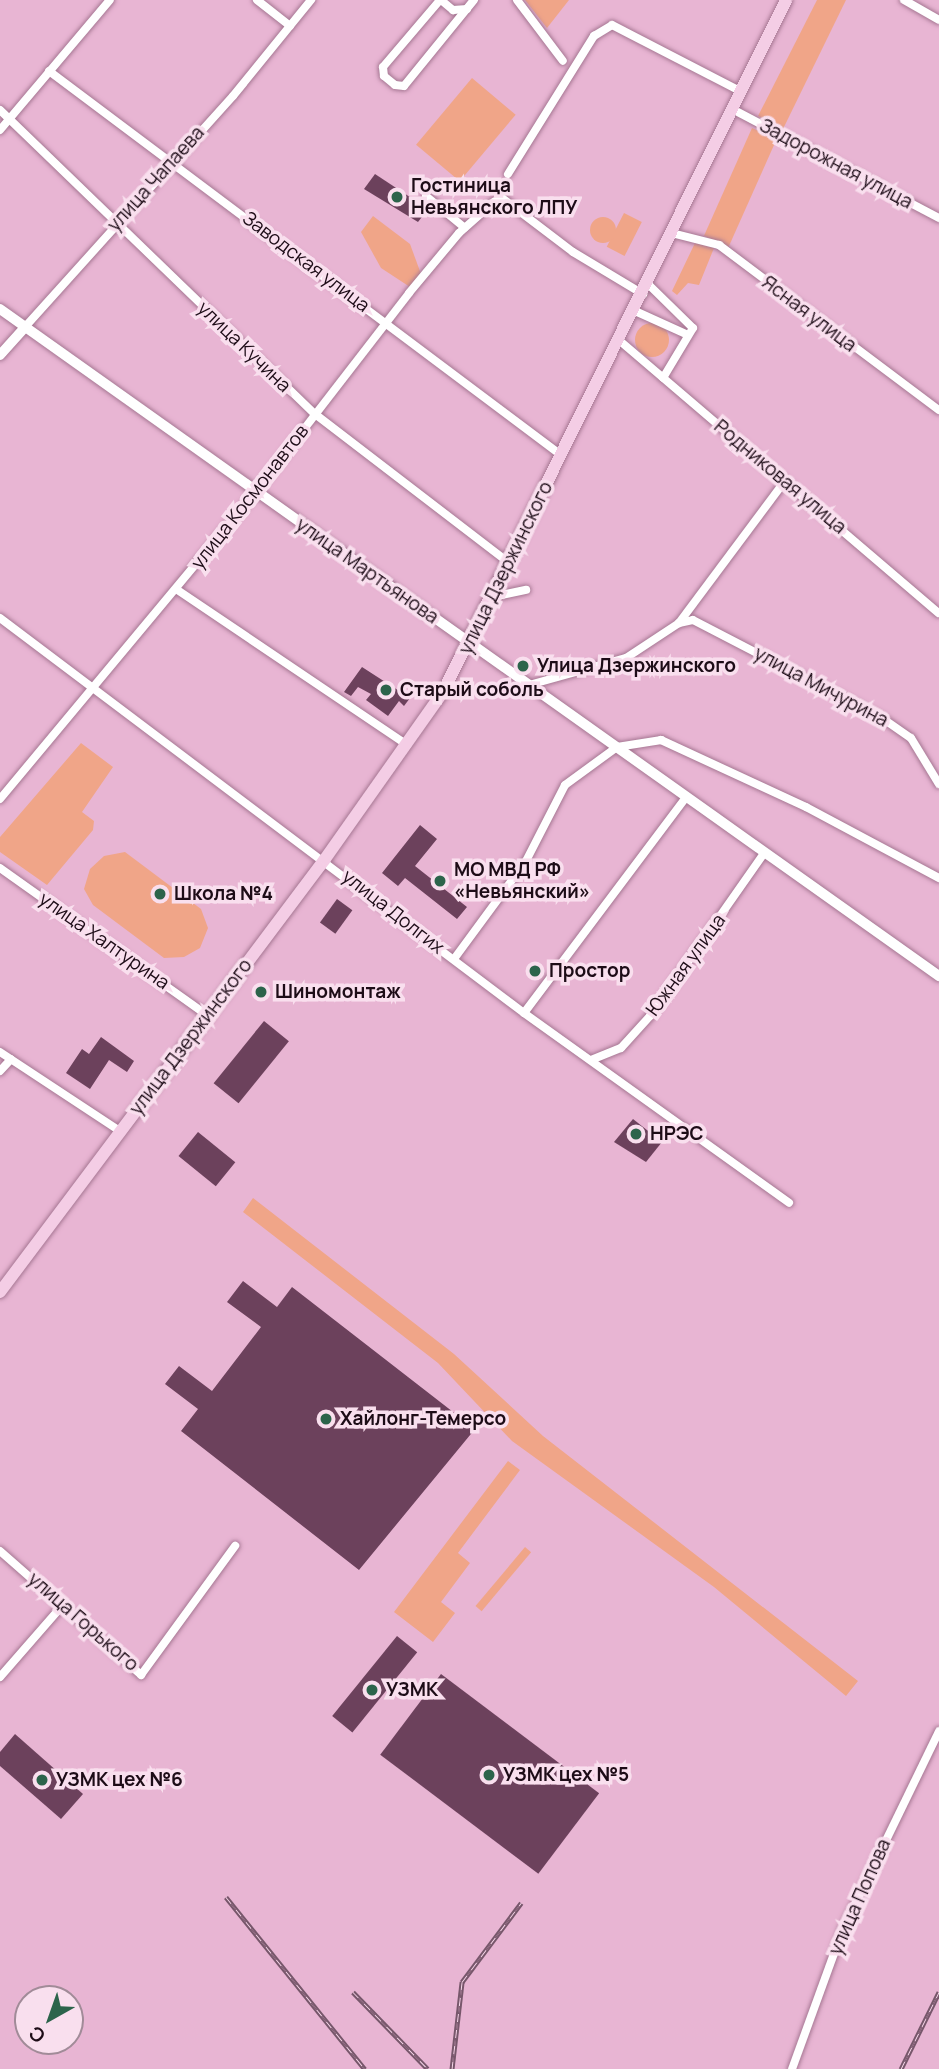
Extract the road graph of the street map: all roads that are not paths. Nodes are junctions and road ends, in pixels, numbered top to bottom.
1 (110, 0) edge
2 (257, 0) edge
3 (311, 0) edge
4 (440, 0) edge
5 (474, 0) edge
6 (517, 0) edge
7 (786, 0) edge
8 (904, 0) edge
9 (467, 9) junction
10 (939, 20) edge
11 (290, 26) junction
12 (563, 61) dead end
13 (49, 71) junction
14 (742, 92) junction
15 (0, 110) edge
16 (734, 110) junction
17 (8, 120) junction
18 (0, 130) edge
19 (171, 161) junction
20 (508, 174) dead end
21 (426, 196) dead end
22 (939, 218) edge
23 (115, 224) junction
24 (465, 228) junction
25 (672, 233) junction
26 (645, 289) junction
27 (0, 309) edge
28 (635, 311) junction
29 (387, 323) junction
30 (25, 327) junction
31 (688, 335) junction
32 (620, 341) junction
33 (0, 355) edge
34 (663, 378) junction
35 (939, 410) edge
36 (315, 414) junction
37 (561, 454) junction
38 (785, 481) junction
39 (254, 489) junction
40 (508, 562) junction
41 (176, 589) junction
42 (526, 590) dead end
43 (492, 597) junction
44 (939, 613) edge
45 (0, 618) edge
46 (679, 623) junction
47 (470, 644) junction
48 (529, 685) junction
49 (94, 689) junction
50 (407, 745) junction
51 (617, 747) junction
52 (939, 784) edge
53 (687, 796) junction
54 (0, 799) edge
55 (765, 852) junction
56 (325, 859) junction
57 (0, 868) edge
58 (939, 878) edge
59 (454, 959) junction
60 (939, 976) edge
61 (524, 1013) junction
62 (207, 1015) junction
63 (0, 1052) edge
64 (11, 1059) junction
65 (591, 1060) junction
66 (0, 1071) edge
67 (120, 1132) junction
68 (789, 1203) dead end
69 (0, 1292) edge
70 (236, 1546) dead end
71 (0, 1551) edge
72 (62, 1605) junction
73 (0, 1676) edge
74 (939, 1731) edge
75 (792, 2069) edge

1 - 13 street
2 - 11 street
3 - 11 street, улица Чапаева
4 - 9 street
4 - 9 street
5 - 9 street
6 - 12 street
7 - 14 main road, улица Дзержинского
8 - 10 street
11 - 19 street, улица Чапаева
13 - 17 street
13 - 19 street, Заводская улица
14 - 16 main road, улица Дзержинского
14 - 20 street
15 - 17 street, улица Кучина
16 - 22 street, Задорожная улица
16 - 25 main road, улица Дзержинского
17 - 18 street
17 - 23 street, улица Кучина
19 - 23 street, улица Чапаева
19 - 29 street, Заводская улица
21 - 24 street
23 - 30 street, улица Чапаева
23 - 36 street, улица Кучина
24 - 26 street, улица Космонавтов
24 - 29 street, улица Космонавтов
25 - 26 main road, улица Дзержинского
25 - 35 street, Ясная улица
26 - 28 main road, улица Дзержинского
26 - 31 street
27 - 30 main road, улица Мартьянова
28 - 31 street
28 - 32 main road, улица Дзержинского
29 - 36 street, улица Космонавтов
29 - 37 street, Заводская улица
30 - 33 street, улица Чапаева
30 - 39 main road, улица Мартьянова
31 - 34 street
32 - 34 street, Родниковая улица
32 - 37 main road, улица Дзержинского
34 - 38 street, Родниковая улица
36 - 39 street, улица Космонавтов
36 - 40 street, улица Кучина
37 - 40 main road, улица Дзержинского
38 - 44 street, Родниковая улица
38 - 46 street
39 - 41 street, улица Космонавтов
39 - 47 main road, улица Мартьянова
40 - 43 main road, улица Дзержинского
41 - 49 street, улица Космонавтов
41 - 50 street
42 - 43 street
43 - 47 main road, улица Дзержинского
45 - 49 street, улица Долгих
46 - 48 street
46 - 52 street, улица Мичурина
47 - 48 main road, улица Мартьянова
47 - 50 main road, улица Дзержинского
48 - 51 main road, улица Мартьянова
49 - 54 street, улица Космонавтов
49 - 56 street, улица Долгих
50 - 56 main road, улица Дзержинского
51 - 53 main road, улица Мартьянова
51 - 58 street
51 - 59 street
53 - 55 main road, улица Мартьянова
53 - 61 street
55 - 60 main road, улица Мартьянова
55 - 65 street, Южная улица
56 - 59 street, улица Долгих
56 - 62 main road, улица Дзержинского
57 - 62 street, улица Халтурина
59 - 61 street, улица Долгих
61 - 65 street, улица Долгих
62 - 67 main road, улица Дзержинского
63 - 64 street
64 - 66 street
64 - 67 street
65 - 68 street, улица Долгих
67 - 69 main road, улица Дзержинского
70 - 72 street, улица Горького
71 - 72 street, улица Горького
72 - 73 street
74 - 75 street, улица Попова

